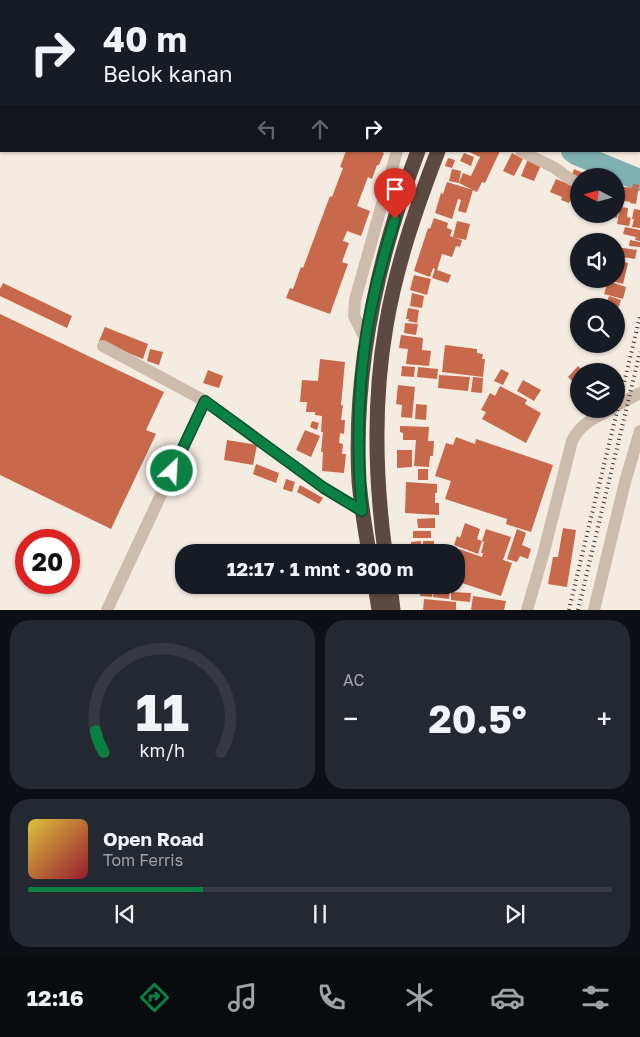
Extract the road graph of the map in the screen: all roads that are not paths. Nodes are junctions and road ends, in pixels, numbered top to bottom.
1 (397, 152) edge
2 (418, 152) edge
3 (438, 152) edge
4 (524, 152) edge
5 (570, 179) edge
6 (366, 340) junction
7 (103, 346) dead end
8 (640, 393) edge
9 (205, 401) junction
10 (625, 401) edge
11 (595, 418) edge
12 (640, 431) edge
13 (362, 511) junction
14 (368, 544) edge
15 (384, 544) edge
16 (376, 594) edge
17 (391, 594) edge
18 (107, 610) edge
19 (379, 610) edge
20 (393, 610) edge
21 (527, 610) edge
22 (594, 610) edge

1 - 6 street
2 - 6 highway
3 - 15 highway
4 - 5 street
6 - 13 highway
7 - 9 street
8 - 10 street
9 - 13 street
9 - 18 street
11 - 21 street
12 - 22 street
13 - 14 highway
16 - 19 highway
17 - 20 highway

